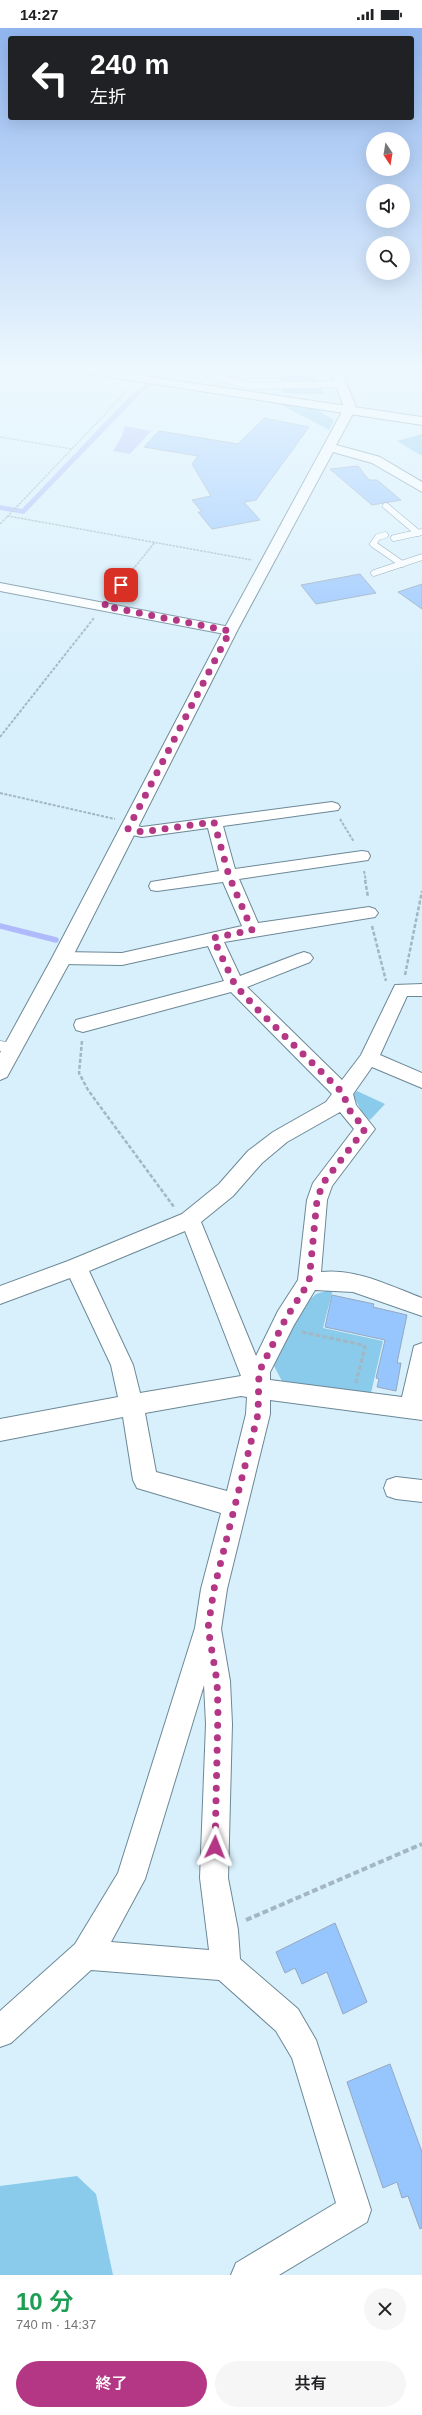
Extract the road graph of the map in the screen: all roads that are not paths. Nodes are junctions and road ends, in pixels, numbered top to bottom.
1 (314, 475) edge
2 (400, 475) edge
3 (422, 488) edge
4 (386, 506) dead end
5 (420, 532) edge
6 (385, 535) dead end
7 (394, 538) dead end
8 (422, 557) edge
9 (402, 564) junction
10 (374, 573) dead end
11 (0, 587) edge
12 (230, 631) junction
13 (332, 807) dead end
14 (214, 822) junction
15 (129, 826) junction
16 (362, 856) dead end
17 (229, 876) junction
18 (158, 886) dead end
19 (369, 913) dead end
20 (252, 930) junction
21 (213, 938) junction
22 (62, 958) junction
23 (304, 958) dead end
24 (235, 985) junction
25 (422, 990) edge
26 (83, 1025) road end
27 (6, 1047) edge
28 (369, 1058) junction
29 (0, 1072) edge
30 (422, 1081) edge
31 (344, 1094) junction
32 (189, 1220) junction
33 (76, 1267) junction
34 (309, 1282) junction
35 (0, 1295) edge
36 (422, 1307) edge
37 (422, 1354) edge
38 (258, 1389) junction
39 (132, 1404) junction
40 (417, 1409) edge
41 (0, 1430) edge
42 (396, 1488) dead end
43 (422, 1492) edge
44 (235, 1505) junction
45 (208, 1628) junction
46 (86, 1955) junction
47 (225, 1966) junction
48 (0, 2032) edge
49 (248, 2275) edge

1 - 12 street
2 - 3 street
4 - 5 lane
5 - 7 lane
6 - 9 lane
8 - 9 lane
9 - 10 lane
11 - 12 street
12 - 15 street
13 - 14 street
14 - 15 street
14 - 17 street
15 - 22 street
16 - 17 street
17 - 18 street
17 - 20 street
19 - 20 street
20 - 21 street
21 - 22 street
21 - 24 street
22 - 27 street
23 - 24 street
24 - 26 street
24 - 31 street
25 - 28 street
27 - 29 street
28 - 30 street
28 - 31 street
31 - 32 street
31 - 34 street
32 - 33 street
32 - 38 street
33 - 35 street
33 - 39 street
34 - 36 street
34 - 38 street
37 - 40 street
38 - 39 street
38 - 40 street
38 - 44 street
39 - 41 street
39 - 44 street
42 - 43 street
44 - 45 street
45 - 46 street
45 - 47 street
46 - 47 street
46 - 48 street
47 - 49 street

